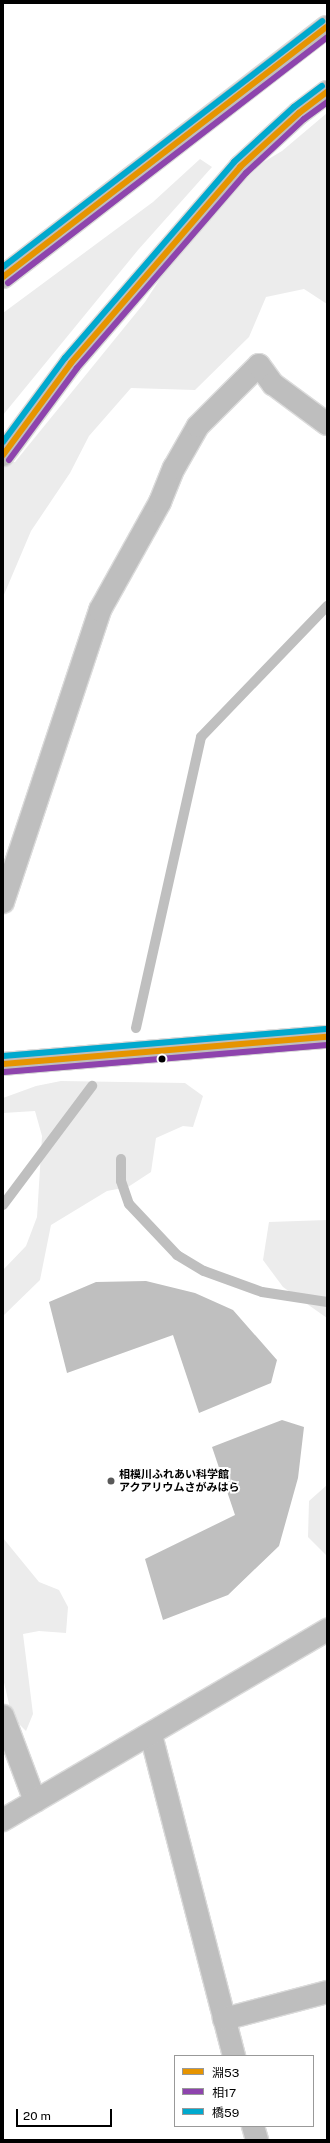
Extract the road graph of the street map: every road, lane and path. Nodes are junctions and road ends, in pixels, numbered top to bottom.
1 (327, 27) edge
2 (327, 92) edge
3 (3, 277) edge
4 (327, 424) edge
5 (3, 455) edge
6 (3, 902) edge
7 (327, 1037) edge
8 (3, 1064) edge
9 (327, 1630) edge
10 (3, 1716) edge
11 (151, 1735) junction
12 (35, 1801) junction
13 (3, 1820) edge
14 (327, 1992) edge
15 (224, 2019) junction
16 (234, 2055) edge
17 (253, 2127) edge
18 (257, 2140) edge

1 - 3 street
2 - 5 street
4 - 6 street
7 - 8 street
9 - 11 street
10 - 12 street
11 - 12 street
11 - 15 street
12 - 13 street
14 - 15 street
15 - 16 street
17 - 18 street

